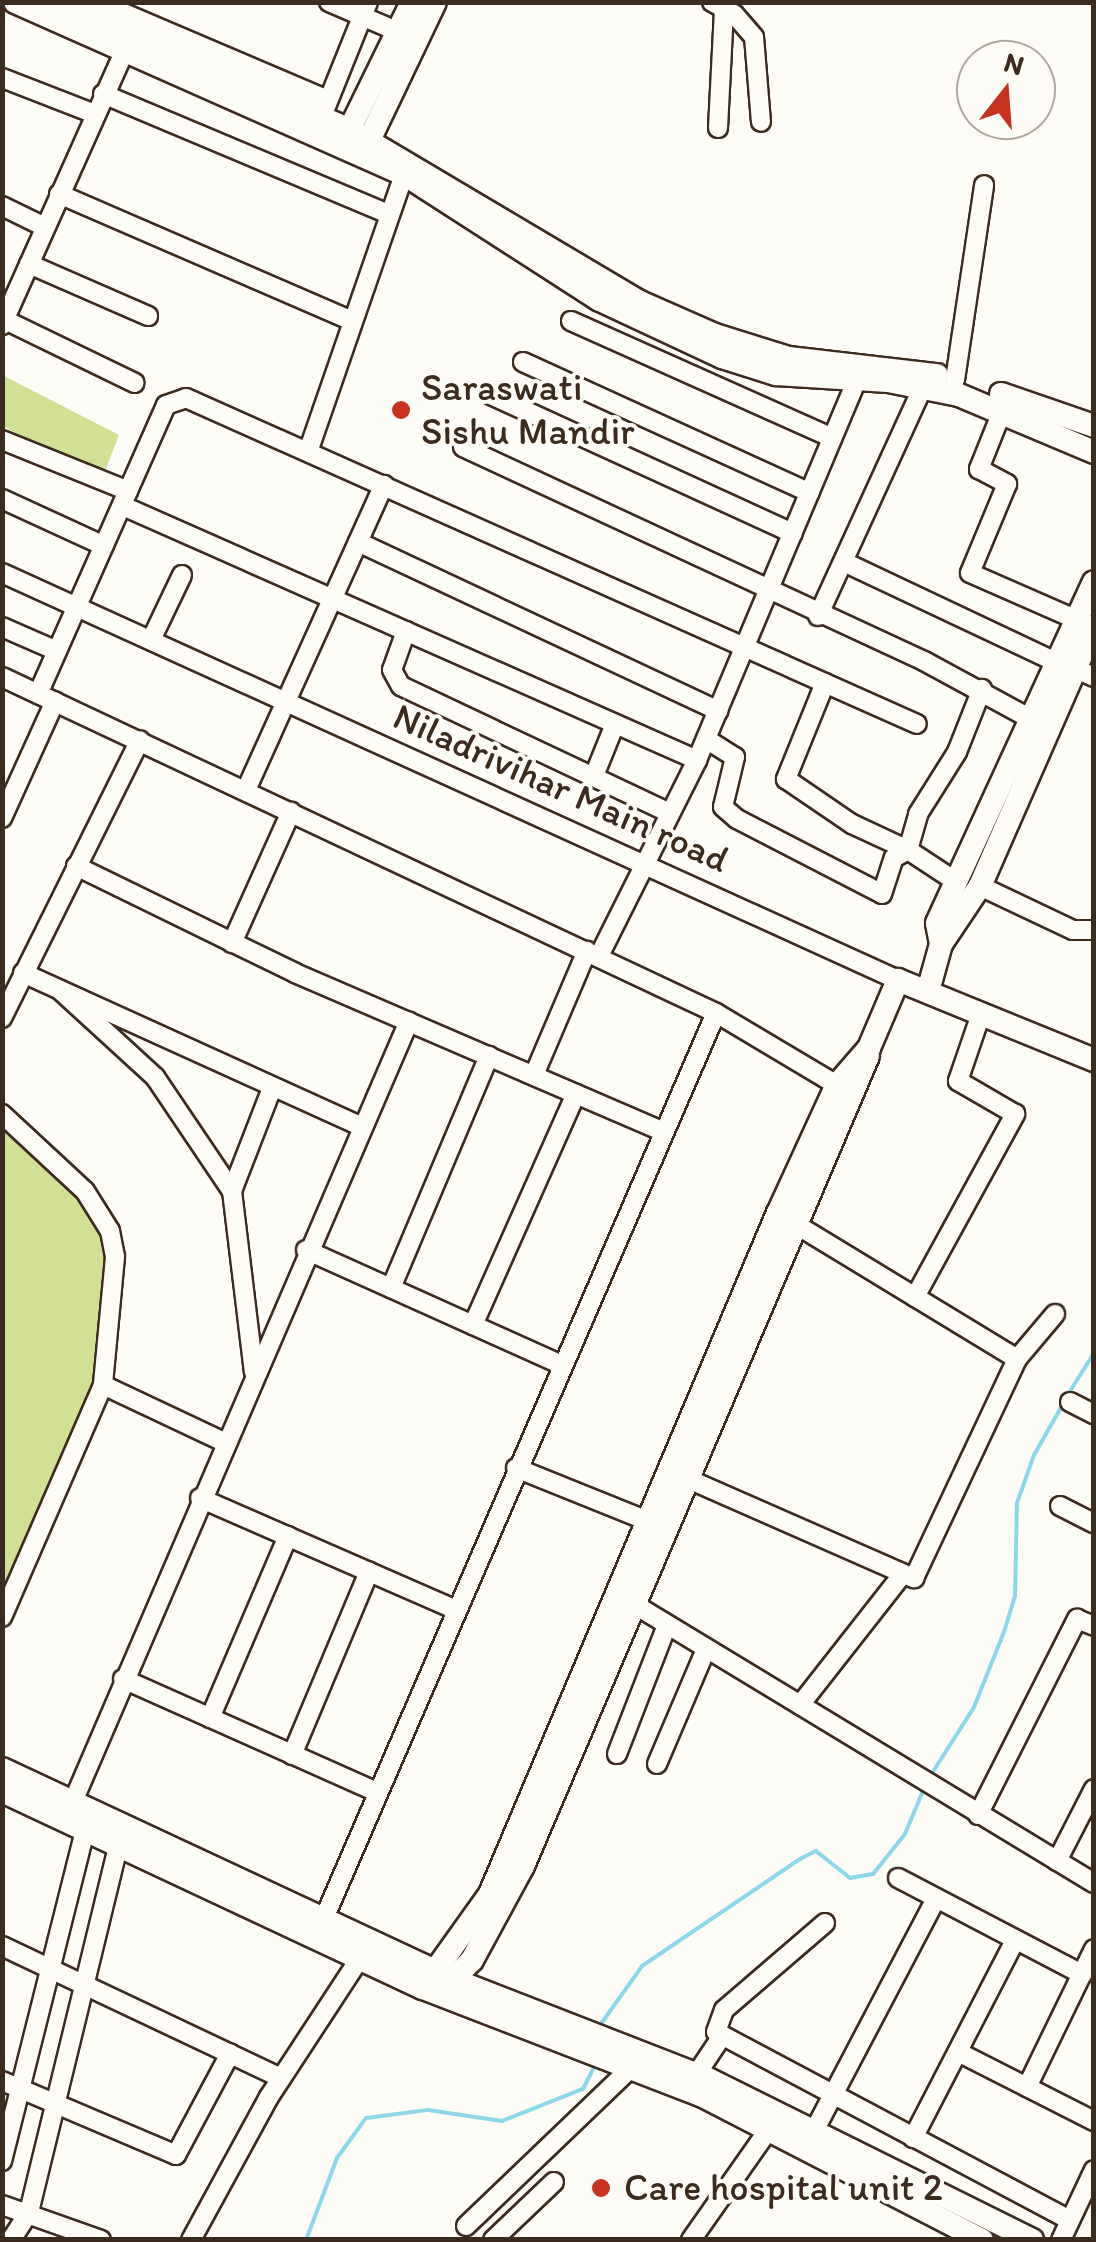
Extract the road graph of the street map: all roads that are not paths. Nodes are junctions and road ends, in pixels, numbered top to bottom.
1 (15, 2) edge
2 (329, 2) edge
3 (412, 2) edge
4 (434, 2) edge
5 (57, 3) edge
6 (718, 5) edge
7 (364, 10) edge
8 (91, 18) edge
9 (399, 32) junction
10 (125, 50) junction
11 (2, 78) edge
12 (103, 94) junction
13 (325, 108) junction
14 (95, 114) junction
15 (761, 122) dead end
16 (718, 128) dead end
17 (356, 142) junction
18 (404, 174) junction
19 (984, 186) dead end
20 (60, 194) junction
21 (2, 206) edge
22 (388, 214) junction
23 (45, 227) junction
24 (2, 272) edge
25 (26, 272) junction
26 (148, 316) dead end
27 (350, 320) junction
28 (572, 321) dead end
29 (4, 322) edge
30 (523, 362) dead end
31 (857, 380) junction
32 (955, 380) junction
33 (135, 383) dead end
34 (923, 387) junction
35 (491, 395) dead end
36 (1003, 408) junction
37 (1094, 426) edge
38 (832, 438) junction
39 (2, 440) edge
40 (462, 448) dead end
41 (310, 449) junction
42 (1094, 452) edge
43 (384, 486) junction
44 (810, 493) junction
45 (2, 498) edge
46 (126, 499) junction
47 (794, 533) junction
48 (358, 542) junction
49 (104, 546) junction
50 (844, 562) junction
51 (2, 573) edge
52 (182, 575) dead end
53 (1094, 582) edge
54 (770, 591) junction
55 (332, 599) junction
56 (77, 606) junction
57 (818, 616) junction
58 (1084, 622) edge
59 (2, 627) edge
60 (406, 631) junction
61 (151, 640) junction
62 (745, 648) junction
63 (57, 652) junction
64 (1073, 669) edge
65 (2, 678) edge
66 (825, 683) junction
67 (982, 689) junction
68 (47, 698) junction
69 (286, 702) junction
70 (718, 711) junction
71 (1029, 718) junction
72 (615, 724) junction
73 (918, 724) dead end
74 (706, 739) junction
75 (140, 740) junction
76 (697, 760) junction
77 (594, 776) junction
78 (246, 790) junction
79 (290, 812) junction
80 (670, 813) junction
81 (2, 818) edge
82 (908, 850) junction
83 (644, 864) junction
84 (76, 866) junction
85 (955, 881) junction
86 (980, 886) junction
87 (1094, 930) edge
88 (232, 943) junction
89 (941, 944) junction
90 (593, 953) junction
91 (23, 973) junction
92 (898, 980) junction
93 (60, 990) junction
94 (928, 990) junction
95 (716, 1013) junction
96 (981, 1014) junction
97 (2, 1018) edge
98 (409, 1021) junction
99 (869, 1048) junction
100 (489, 1056) junction
101 (1094, 1060) edge
102 (534, 1075) junction
103 (837, 1085) junction
104 (272, 1088) junction
105 (576, 1094) junction
106 (2, 1114) edge
107 (360, 1126) junction
108 (664, 1132) junction
109 (232, 1191) junction
110 (788, 1219) junction
111 (306, 1250) junction
112 (391, 1288) junction
113 (915, 1297) junction
114 (1056, 1314) dead end
115 (473, 1325) junction
116 (1017, 1359) junction
117 (562, 1364) junction
118 (254, 1373) junction
119 (103, 1385) junction
120 (1070, 1402) dead end
121 (1094, 1414) edge
122 (222, 1441) junction
123 (516, 1468) junction
124 (680, 1475) junction
125 (200, 1498) junction
126 (1060, 1506) dead end
127 (650, 1522) junction
128 (1094, 1523) edge
129 (288, 1536) junction
130 (369, 1572) junction
131 (901, 1576) junction
132 (626, 1600) junction
133 (454, 1609) junction
134 (2, 1616) edge
135 (667, 1626) junction
136 (1094, 1626) edge
137 (706, 1649) junction
138 (123, 1679) junction
139 (800, 1705) junction
140 (210, 1718) junction
141 (617, 1754) dead end
142 (292, 1755) junction
143 (657, 1764) dead end
144 (2, 1770) edge
145 (1094, 1790) edge
146 (2, 1791) edge
147 (374, 1792) junction
148 (72, 1804) junction
149 (970, 1810) junction
150 (85, 1831) junction
151 (134, 1848) junction
152 (1058, 1861) junction
153 (898, 1878) dead end
154 (1094, 1883) edge
155 (936, 1899) junction
156 (825, 1923) dead end
157 (319, 1929) junction
158 (1015, 1940) junction
159 (2, 1946) edge
160 (1094, 1949) edge
161 (360, 1958) junction
162 (54, 1971) junction
163 (1082, 1974) junction
164 (437, 1983) junction
165 (82, 1985) junction
166 (722, 2036) junction
167 (958, 2052) junction
168 (230, 2054) junction
169 (621, 2060) junction
170 (280, 2078) junction
171 (2, 2081) edge
172 (692, 2082) junction
173 (1027, 2088) junction
174 (23, 2091) junction
175 (832, 2096) junction
176 (54, 2105) junction
177 (1094, 2121) edge
178 (767, 2132) junction
179 (813, 2133) junction
180 (913, 2138) junction
181 (2, 2160) edge
182 (1094, 2170) edge
183 (554, 2182) dead end
184 (2, 2205) edge
185 (29, 2212) junction
186 (1069, 2220) junction
187 (466, 2226) dead end
188 (65, 2232) edge
189 (10, 2240) edge
190 (101, 2240) edge
191 (191, 2240) edge
192 (493, 2240) edge
193 (691, 2240) edge
194 (982, 2240) edge
195 (1032, 2240) edge
196 (1060, 2240) edge

1 - 8 street
2 - 7 street
3 - 9 street
4 - 17 street
5 - 8 street
6 - 15 street
6 - 16 street
7 - 9 street
7 - 13 street
8 - 10 street
8 - 13 street
9 - 17 street
10 - 12 street
10 - 17 street
11 - 14 street
12 - 14 street
12 - 22 street
13 - 17 street
14 - 20 street
17 - 18 street
17 - 32 street
18 - 22 street
18 - 31 street
19 - 32 street
20 - 23 street
20 - 27 street
21 - 23 street
22 - 27 street
23 - 25 street
24 - 25 street
25 - 26 street
25 - 29 street
27 - 41 street
28 - 38 street
29 - 33 street
30 - 44 street
31 - 34 street
31 - 38 street
32 - 37 street
34 - 36 street
34 - 50 street
35 - 47 street
36 - 42 street
36 - 58 street
38 - 44 street
39 - 46 street
40 - 54 street
41 - 43 street
41 - 46 street
43 - 48 street
43 - 62 street
44 - 47 street
45 - 49 street
46 - 49 street
46 - 55 street
47 - 54 street
48 - 55 street
48 - 70 street
49 - 56 street
50 - 57 street
50 - 64 street
51 - 56 street, Niladrivihar Main road
52 - 61 street
53 - 58 street
54 - 57 street
54 - 62 street
55 - 60 street
55 - 69 street
56 - 61 street, Niladrivihar Main road
56 - 63 street
57 - 67 street
58 - 64 street
59 - 63 street
60 - 72 street
60 - 77 street
61 - 69 street, Niladrivihar Main road
62 - 66 street
62 - 70 street
63 - 68 street
64 - 71 street
64 - 86 street
65 - 68 street
66 - 73 street
66 - 82 street
67 - 71 street
67 - 82 street
68 - 75 street
68 - 81 street
69 - 78 street
69 - 83 street, Niladrivihar Main road
70 - 74 street
71 - 85 street
72 - 76 street
72 - 77 street
74 - 76 street
74 - 82 street
75 - 78 street
75 - 84 street
76 - 80 street
77 - 80 street
78 - 79 street
79 - 88 street
79 - 90 street
80 - 83 street
82 - 85 street
83 - 90 street
83 - 92 street, Niladrivihar Main road
84 - 88 street
84 - 91 street
85 - 89 street
86 - 87 street
86 - 89 street
88 - 98 street
89 - 94 street
90 - 95 street
90 - 102 street
91 - 93 street
91 - 97 street
92 - 94 street, Niladrivihar Main road
92 - 99 street
93 - 104 street
93 - 109 street
94 - 96 street, Niladrivihar Main road
95 - 103 street
95 - 108 street
96 - 101 street, Niladrivihar Main road
96 - 113 street
98 - 100 street
98 - 107 street
99 - 103 street
99 - 110 street
100 - 102 street
100 - 112 street
102 - 105 street
103 - 110 street
104 - 107 street
104 - 109 street
105 - 108 street
105 - 115 street
106 - 119 street
107 - 111 street
108 - 117 street
109 - 118 street
110 - 113 street
110 - 124 street
111 - 112 street
111 - 118 street
112 - 115 street
113 - 116 street
114 - 116 street
115 - 117 street
116 - 131 street
117 - 123 street
118 - 122 street
119 - 122 street
119 - 134 street
120 - 121 street
122 - 125 street
123 - 127 street
123 - 133 street
124 - 127 street
124 - 131 street
124 - 132 street
125 - 129 street
125 - 138 street
126 - 128 street
127 - 132 street
129 - 130 street
129 - 140 street
130 - 133 street
130 - 142 street
131 - 139 street
132 - 135 street
132 - 164 street
133 - 147 street
135 - 137 street
135 - 141 street
136 - 149 street
137 - 139 street
137 - 143 street
138 - 140 street
138 - 148 street
139 - 149 street
140 - 142 street
142 - 147 street
144 - 148 street
145 - 152 street
146 - 150 street
147 - 157 street
148 - 151 street
149 - 152 street
150 - 151 street
150 - 162 street
151 - 157 street
151 - 165 street
152 - 154 street
153 - 155 street
155 - 158 street
155 - 175 street
156 - 166 street
157 - 161 street
157 - 164 street
158 - 163 street
158 - 167 street
159 - 162 street
160 - 163 street
161 - 164 street
161 - 170 street
162 - 165 street
162 - 174 street
163 - 173 street
164 - 169 street
165 - 168 street
165 - 176 street
166 - 172 street
166 - 175 street
167 - 173 street
167 - 180 street
168 - 170 street
168 - 176 street
169 - 172 street
169 - 187 street
170 - 191 street
171 - 174 street
172 - 178 street
172 - 179 street
173 - 177 street
174 - 176 street
174 - 181 street
175 - 179 street
175 - 180 street
176 - 185 street
178 - 193 street
178 - 194 street
179 - 195 street
180 - 186 street
182 - 186 street
183 - 192 street
184 - 185 street
185 - 188 street
185 - 189 street
186 - 196 street
188 - 190 street

